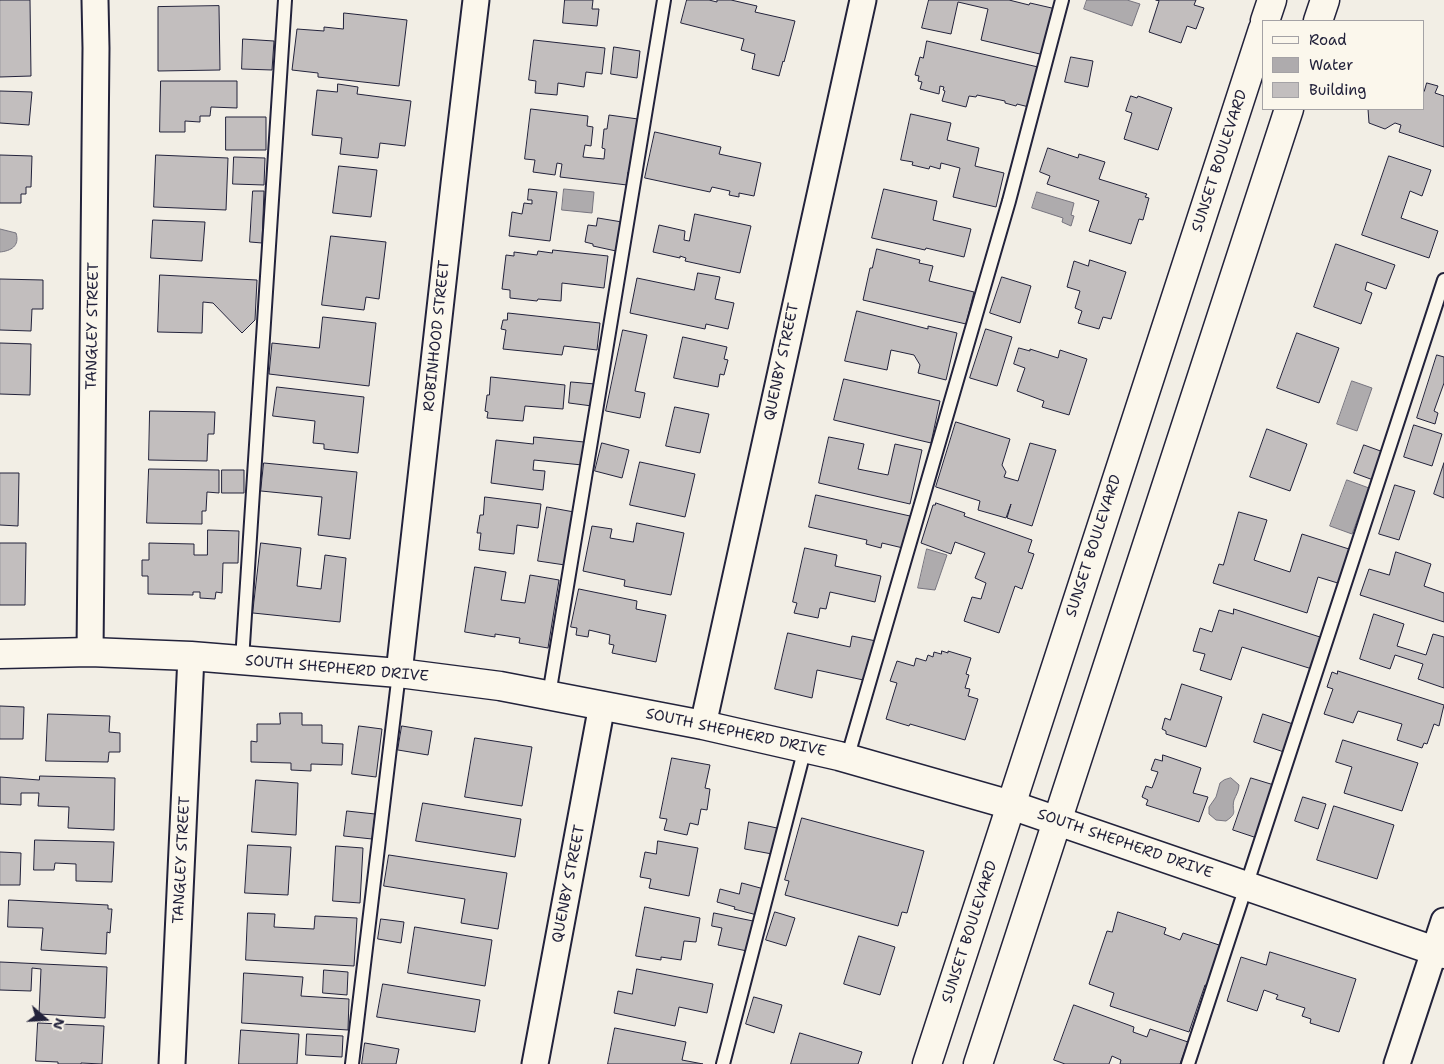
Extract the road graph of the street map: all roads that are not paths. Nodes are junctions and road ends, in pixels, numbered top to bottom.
1 (95, 0) edge
2 (285, 0) edge
3 (476, 0) edge
4 (664, 0) edge
5 (863, 0) edge
6 (1062, 0) edge
7 (1272, 0) edge
8 (1325, 0) edge
9 (1265, 20) edge
10 (1318, 20) edge
11 (1262, 32) edge
12 (1289, 110) edge
13 (1444, 280) edge
14 (90, 652) junction
15 (0, 654) edge
16 (191, 656) junction
17 (242, 660) junction
18 (399, 673) junction
19 (548, 695) junction
20 (602, 705) junction
21 (703, 724) junction
22 (805, 748) junction
23 (847, 758) junction
24 (1011, 805) junction
25 (1058, 821) junction
26 (1246, 885) junction
27 (1444, 921) edge
28 (1439, 952) edge
29 (172, 1064) edge
30 (352, 1064) edge
31 (535, 1064) edge
32 (723, 1064) edge
33 (927, 1064) edge
34 (978, 1064) edge
35 (1188, 1064) edge
36 (1397, 1064) edge

1 - 14 street, TANGLEY STREET
2 - 17 lane
3 - 18 street, ROBINHOOD STREET
4 - 19 lane
5 - 21 street, QUENBY STREET
6 - 23 lane
7 - 9 street
8 - 10 street
11 - 24 street, SUNSET BOULEVARD
12 - 25 street
13 - 26 lane
14 - 15 street, SOUTH SHEPHERD DRIVE
14 - 16 street, SOUTH SHEPHERD DRIVE
16 - 17 street, SOUTH SHEPHERD DRIVE
16 - 29 street, TANGLEY STREET
17 - 18 street, SOUTH SHEPHERD DRIVE
18 - 19 street, SOUTH SHEPHERD DRIVE
18 - 30 lane
19 - 20 street, SOUTH SHEPHERD DRIVE
20 - 21 street, SOUTH SHEPHERD DRIVE
20 - 31 street, QUENBY STREET
21 - 22 street, SOUTH SHEPHERD DRIVE
22 - 23 street, SOUTH SHEPHERD DRIVE
22 - 32 lane
23 - 24 street, SOUTH SHEPHERD DRIVE
24 - 25 street, SOUTH SHEPHERD DRIVE
24 - 33 street, SUNSET BOULEVARD
25 - 26 street, SOUTH SHEPHERD DRIVE
25 - 34 street
26 - 28 street, SOUTH SHEPHERD DRIVE
26 - 35 lane
27 - 28 street
28 - 36 street

